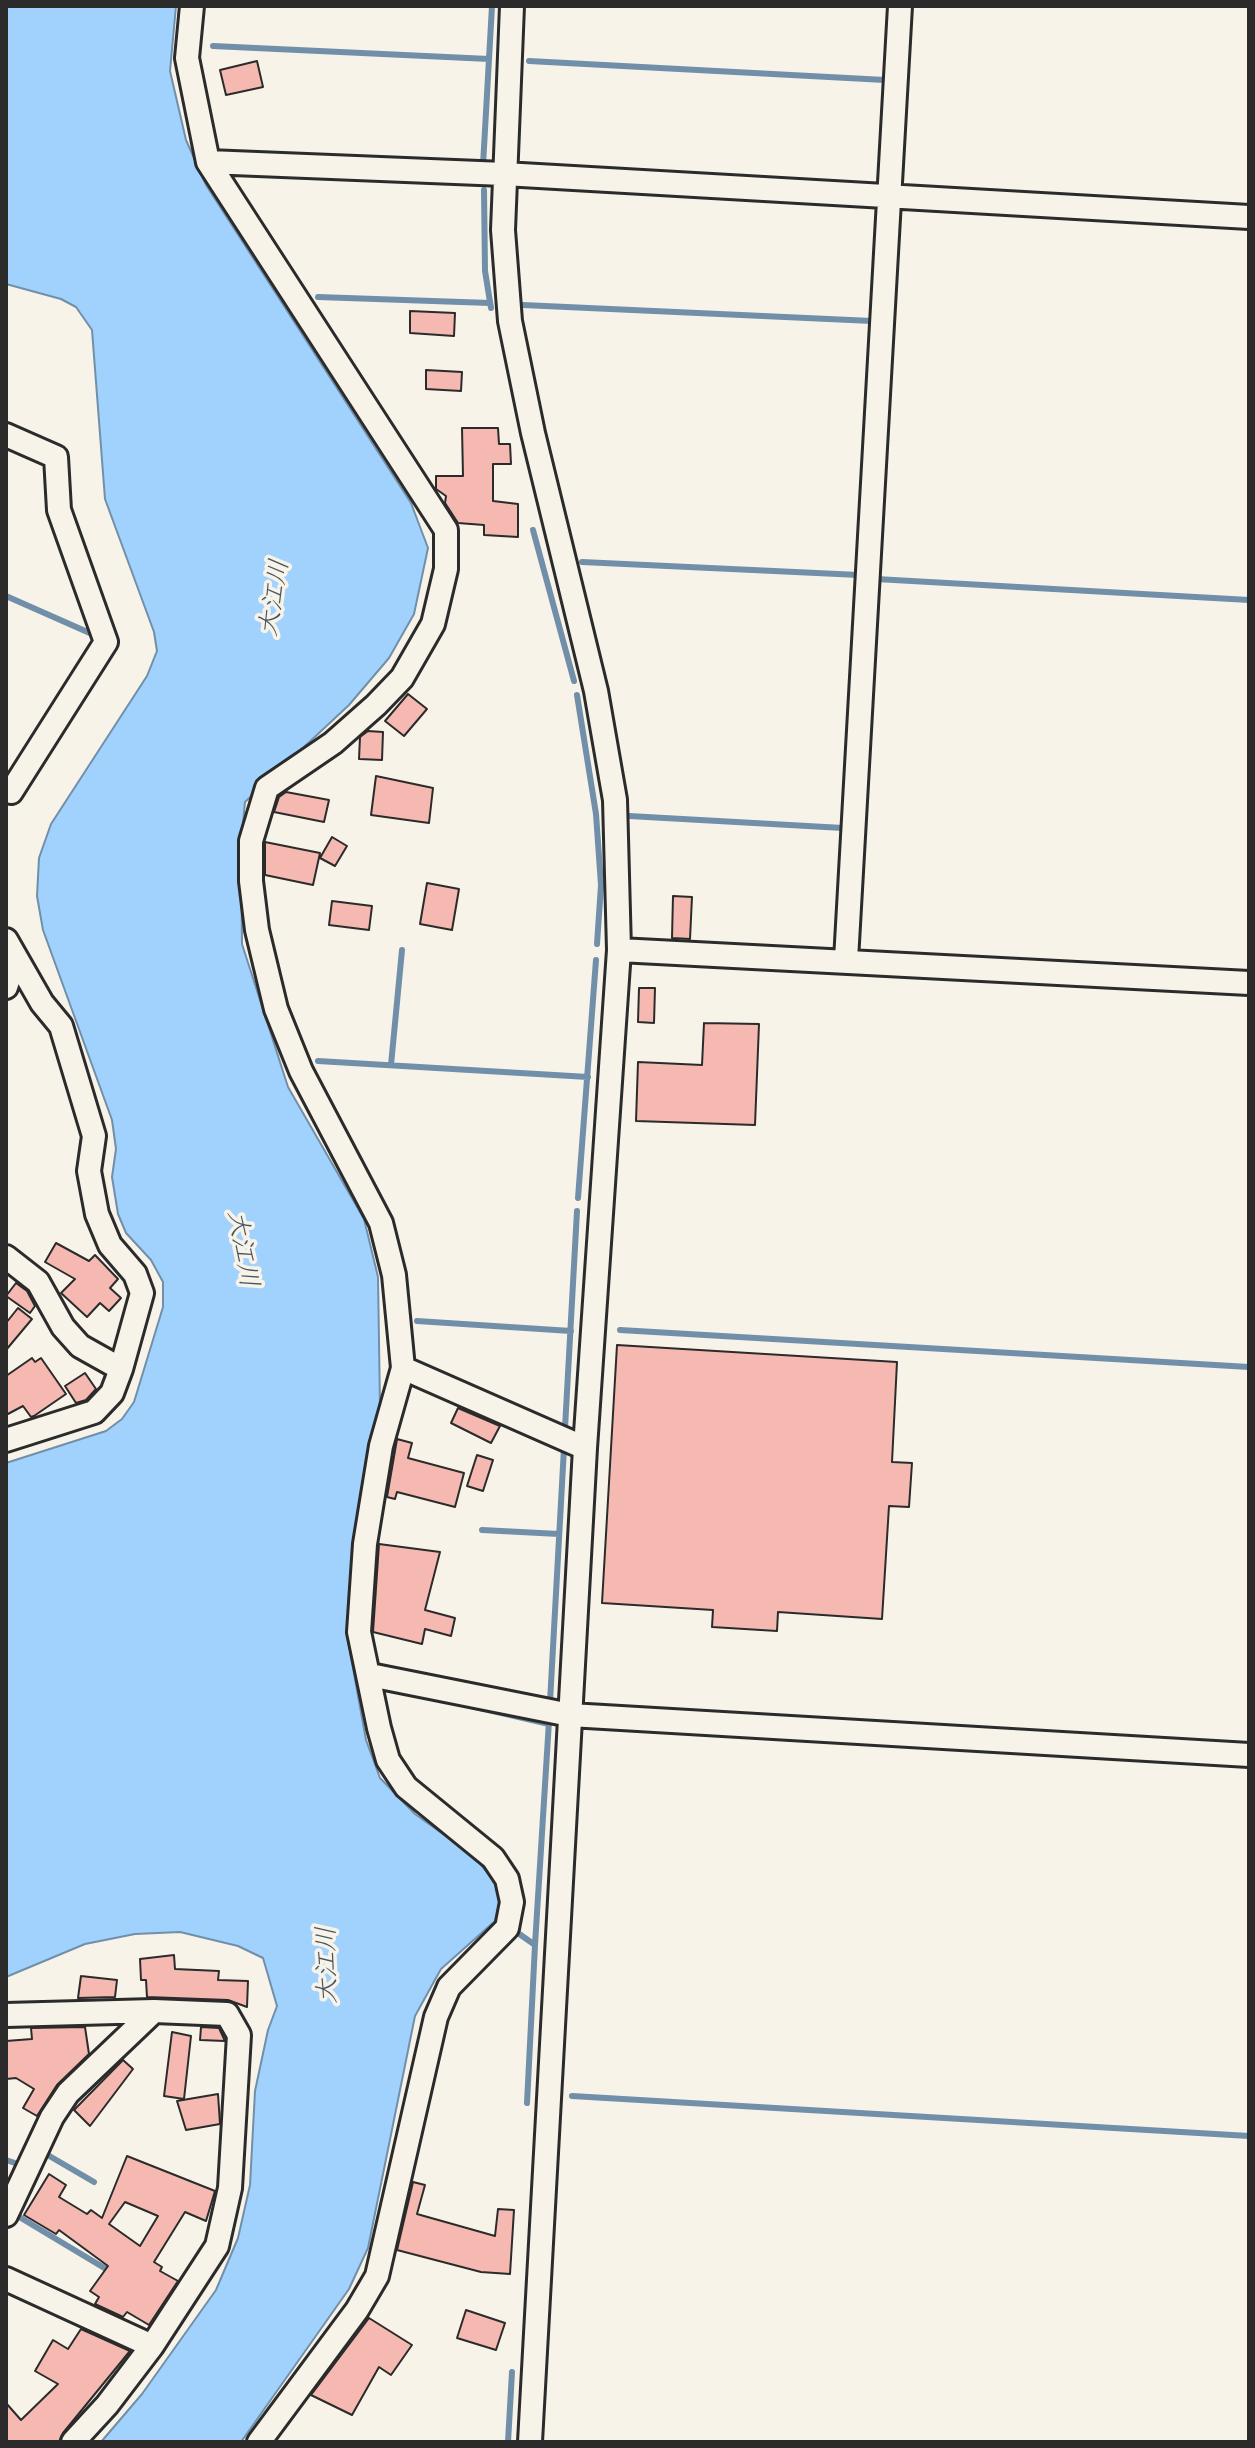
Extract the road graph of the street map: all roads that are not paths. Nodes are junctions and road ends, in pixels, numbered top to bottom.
1 (192, 6) edge
2 (512, 6) edge
3 (900, 6) edge
4 (208, 162) junction
5 (504, 174) junction
6 (889, 196) junction
7 (1249, 217) edge
8 (6, 435) edge
9 (8, 797) edge
10 (6, 940) edge
11 (619, 950) junction
12 (846, 960) junction
13 (6, 962) edge
14 (1249, 983) edge
15 (6, 987) edge
16 (6, 1257) edge
17 (403, 1368) junction
18 (121, 1369) junction
19 (6, 1440) edge
20 (585, 1448) junction
21 (370, 1675) junction
22 (570, 1715) junction
23 (1249, 1755) edge
24 (154, 2011) junction
25 (6, 2015) edge
26 (6, 2215) edge
27 (6, 2279) edge
28 (152, 2346) junction
29 (73, 2442) edge
30 (259, 2442) edge
31 (530, 2442) edge

1 - 4 street
2 - 5 street
3 - 6 street
4 - 5 street
4 - 17 street
5 - 6 street
5 - 11 street
6 - 7 street
6 - 12 street
8 - 9 street
10 - 18 street
11 - 12 street
11 - 20 street
12 - 14 street
13 - 15 street
16 - 18 street
17 - 20 street
17 - 21 street
18 - 19 street
20 - 22 street
21 - 22 street
21 - 30 street
22 - 23 street
22 - 31 street
24 - 25 street
24 - 26 street
24 - 28 street
27 - 28 street
28 - 29 street

